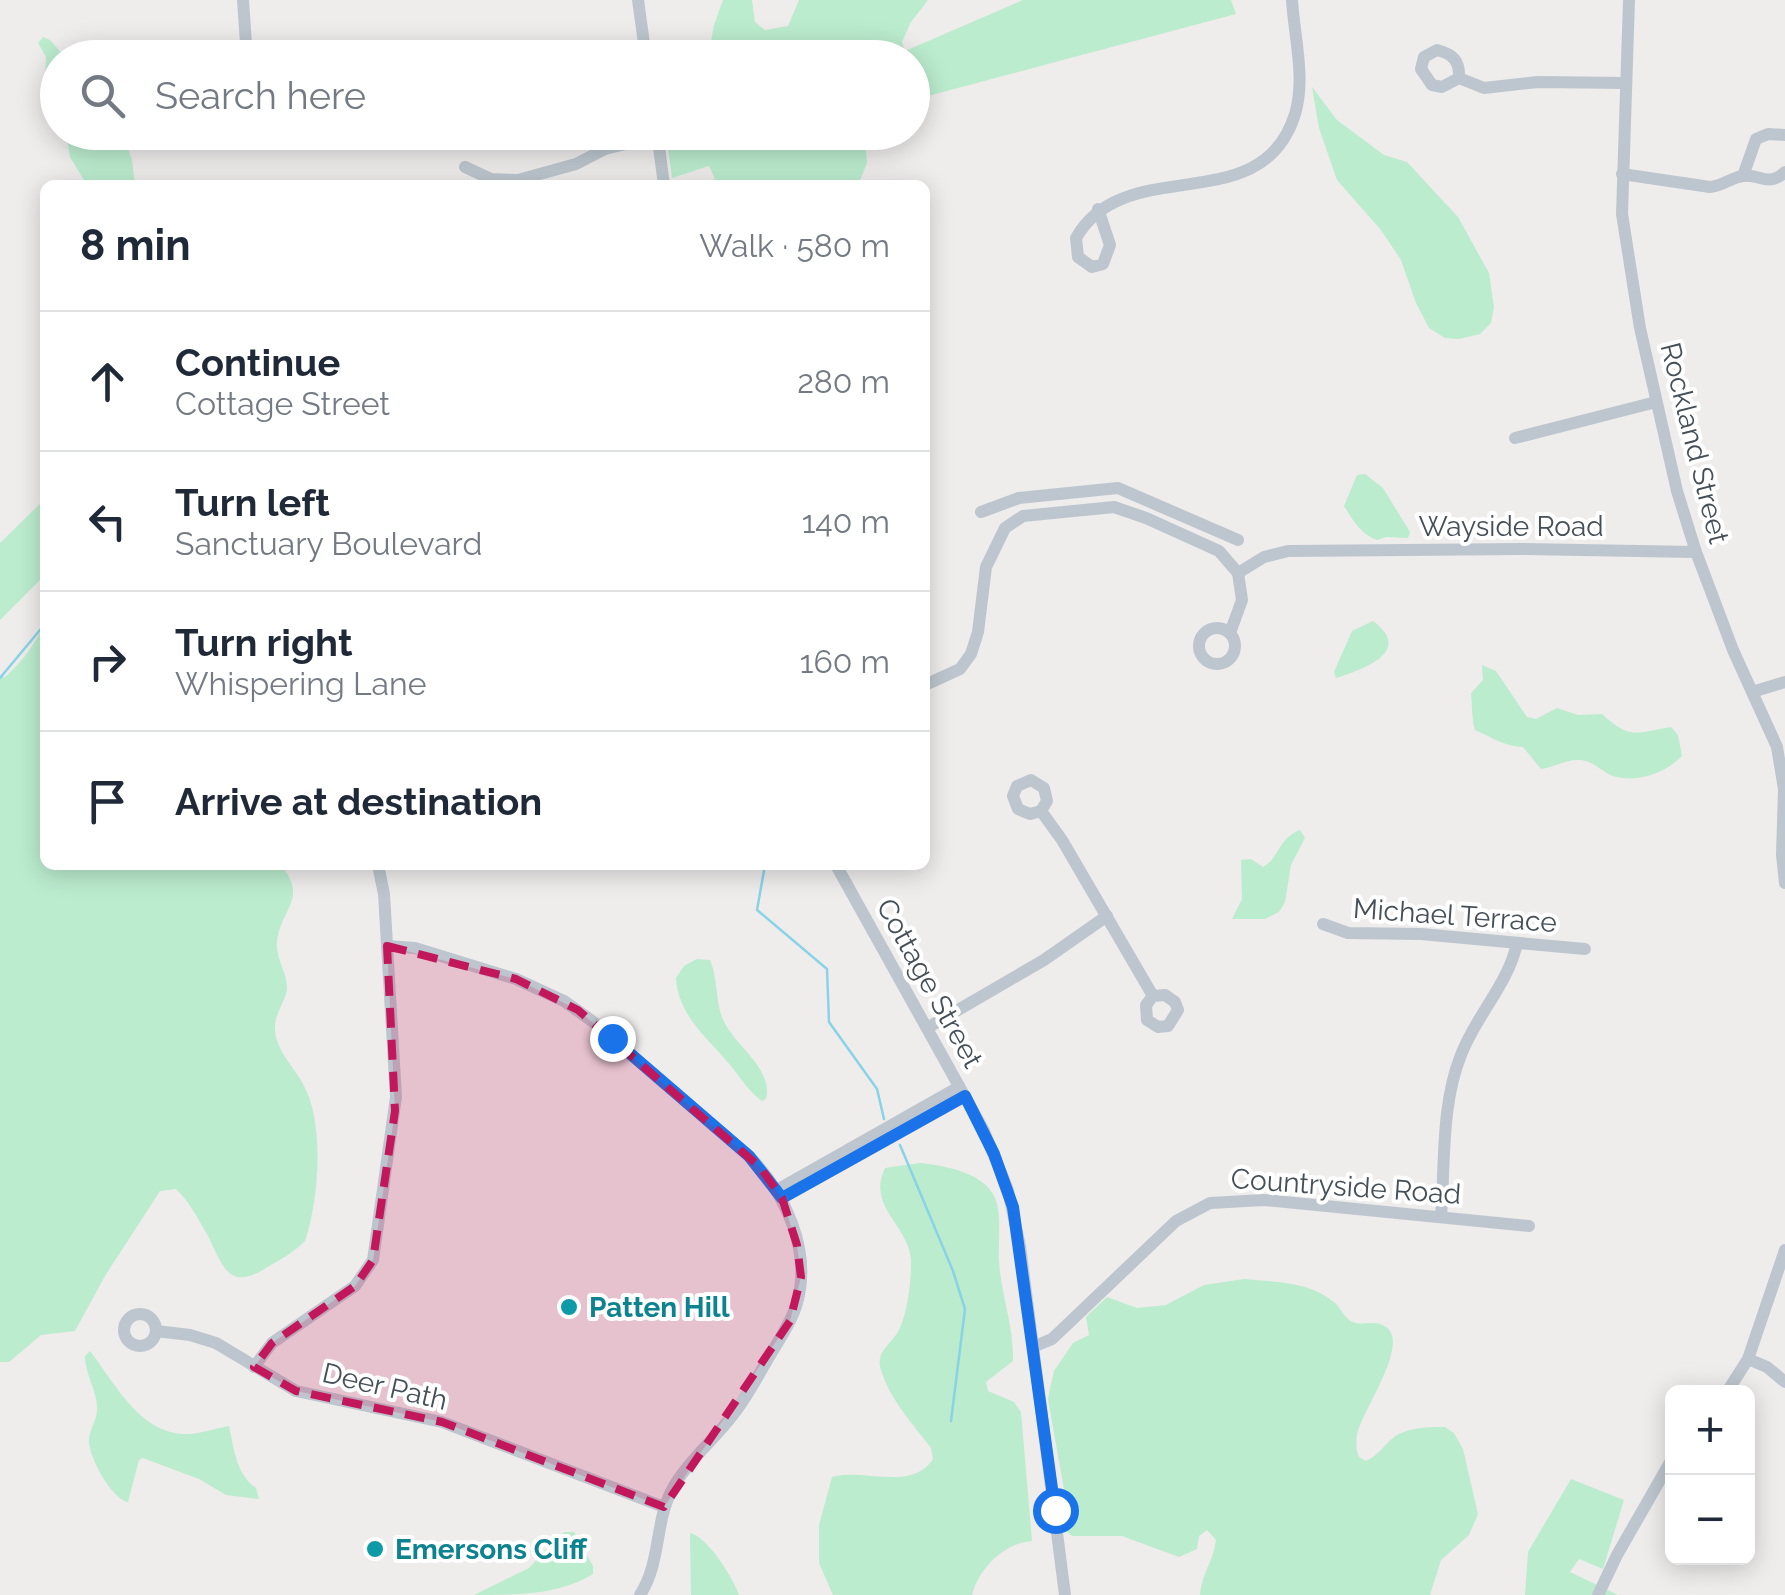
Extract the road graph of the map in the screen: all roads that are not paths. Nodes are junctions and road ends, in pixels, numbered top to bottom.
1 (243, 0) edge
2 (638, 0) edge
3 (1292, 0) edge
4 (1629, 0) edge
5 (246, 40) edge
6 (644, 40) edge
7 (1459, 78) dead end
8 (1626, 82) junction
9 (1785, 134) edge
10 (603, 150) edge
11 (660, 150) edge
12 (465, 167) dead end
13 (1785, 172) edge
14 (1622, 174) junction
15 (1743, 176) junction
16 (518, 180) edge
17 (518, 180) edge
18 (663, 180) edge
19 (1098, 209) dead end
20 (1656, 402) junction
21 (1515, 438) dead end
22 (1118, 488) junction
23 (1008, 502) junction
24 (1114, 508) junction
25 (981, 512) dead end
26 (1192, 518) junction
27 (1014, 522) junction
28 (1184, 535) junction
29 (1238, 540) dead end
30 (1696, 552) junction
31 (1238, 573) junction
32 (1230, 633) dead end
33 (1785, 682) edge
34 (930, 683) edge
35 (1752, 692) junction
36 (1040, 810) dead end
37 (379, 870) edge
38 (839, 870) edge
39 (1785, 879) edge
40 (1107, 916) junction
41 (1323, 924) dead end
42 (1517, 943) junction
43 (387, 946) junction
44 (1585, 950) dead end
45 (1153, 996) dead end
46 (927, 1028) junction
47 (962, 1092) junction
48 (780, 1194) junction
49 (1441, 1217) junction
50 (1529, 1226) dead end
51 (1785, 1250) edge
52 (156, 1331) dead end
53 (1033, 1348) junction
54 (1748, 1359) junction
55 (254, 1367) junction
56 (1785, 1382) edge
57 (1731, 1385) edge
58 (1665, 1471) edge
59 (664, 1507) junction
60 (640, 1595) edge
61 (1064, 1595) edge
62 (1598, 1595) edge

1 - 5 street
2 - 6 street
3 - 19 street
4 - 8 street, Rockland Street
7 - 8 street
8 - 14 street, Rockland Street
9 - 15 street
10 - 16 street
11 - 18 street
12 - 17 street
13 - 15 street
14 - 15 street
14 - 20 street, Rockland Street
20 - 21 street
20 - 30 street, Rockland Street
22 - 23 street
22 - 24 street
22 - 26 street
23 - 25 street
23 - 27 street
24 - 27 street
24 - 28 street
26 - 28 street
26 - 29 street
27 - 34 street
28 - 31 street
30 - 31 street, Wayside Road
30 - 35 street, Rockland Street
31 - 32 street
33 - 35 street
35 - 39 street, Rockland Street
36 - 40 street
37 - 43 street
38 - 46 street, Cottage Street
40 - 45 street
40 - 46 street
41 - 42 street, Michael Terrace
42 - 44 street, Michael Terrace
42 - 49 street
43 - 48 street
43 - 55 street
46 - 47 street, Cottage Street
47 - 48 street
47 - 53 street, Cottage Street
48 - 59 street
49 - 50 street, Countryside Road
49 - 53 street, Countryside Road
51 - 54 street
52 - 55 street, Deer Path
53 - 61 street, Cottage Street
54 - 56 street
54 - 57 street
55 - 59 street, Deer Path
58 - 62 street
59 - 60 street

